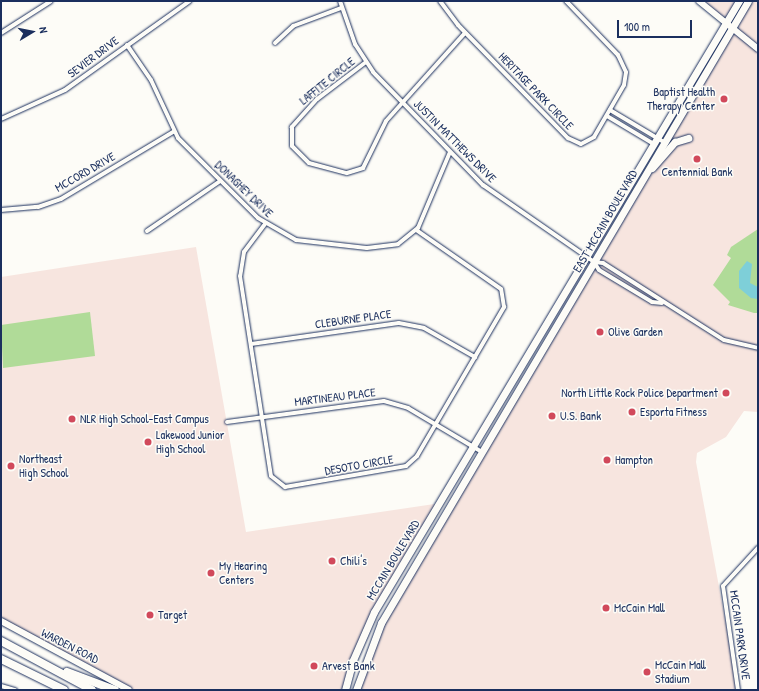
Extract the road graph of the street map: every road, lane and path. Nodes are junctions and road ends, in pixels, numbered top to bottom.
1 (51, 1) edge
2 (190, 1) edge
3 (340, 1) edge
4 (440, 1) edge
5 (566, 1) edge
6 (700, 1) edge
7 (739, 1) edge
8 (748, 1) edge
9 (341, 8) junction
10 (726, 22) junction
11 (732, 27) junction
12 (1, 33) edge
13 (465, 33) junction
14 (275, 43) dead end
15 (127, 45) junction
16 (758, 49) edge
17 (366, 62) junction
18 (402, 102) junction
19 (610, 110) junction
20 (607, 116) junction
21 (1, 119) edge
22 (173, 132) junction
23 (688, 138) dead end
24 (655, 140) junction
25 (662, 145) junction
26 (450, 152) junction
27 (644, 177) junction
28 (220, 181) junction
29 (1, 210) edge
30 (265, 224) junction
31 (416, 230) junction
32 (147, 231) dead end
33 (587, 257) junction
34 (594, 262) junction
35 (662, 303) junction
36 (251, 344) junction
37 (758, 348) edge
38 (475, 356) junction
39 (262, 417) junction
40 (227, 422) dead end
41 (435, 424) junction
42 (474, 447) junction
43 (482, 452) junction
44 (758, 548) edge
45 (1, 621) edge
46 (1, 641) edge
47 (1, 659) edge
48 (44, 664) junction
49 (1, 686) edge
50 (15, 690) edge
51 (64, 690) edge
52 (92, 690) edge
53 (115, 690) edge
54 (129, 690) edge
55 (345, 690) edge
56 (356, 690) edge
57 (738, 690) edge

1 - 12 street
2 - 15 street, SEVIER DRIVE
3 - 9 street, JUSTIN MATTHEWS DRIVE
4 - 13 street, HERITAGE PARK CIRCLE
5 - 19 street, HERITAGE PARK CIRCLE
6 - 10 street
7 - 10 main road, EAST MCCAIN BOULEVARD
8 - 11 main road, EAST MCCAIN BOULEVARD
9 - 14 street
9 - 17 street, JUSTIN MATTHEWS DRIVE
10 - 11 street
10 - 24 main road, EAST MCCAIN BOULEVARD
11 - 16 street
11 - 25 main road, EAST MCCAIN BOULEVARD
13 - 18 street
13 - 20 street, HERITAGE PARK CIRCLE
15 - 21 street, SEVIER DRIVE
15 - 22 street, DONAGHEY DRIVE
17 - 18 street, JUSTIN MATTHEWS DRIVE
17 - 18 street, LAFFITE CIRCLE
18 - 26 street, JUSTIN MATTHEWS DRIVE
19 - 20 street, HERITAGE PARK CIRCLE
19 - 24 street
20 - 24 street
22 - 28 street, DONAGHEY DRIVE
22 - 29 street, MCCORD DRIVE
23 - 27 main road
24 - 25 street
24 - 25 street
24 - 33 main road, EAST MCCAIN BOULEVARD
25 - 27 main road, EAST MCCAIN BOULEVARD
26 - 31 street, DONAGHEY DRIVE
26 - 33 street, JUSTIN MATTHEWS DRIVE
27 - 34 main road, EAST MCCAIN BOULEVARD
28 - 30 street, DONAGHEY DRIVE
28 - 32 street
30 - 31 street, DONAGHEY DRIVE
30 - 36 street, DESOTO CIRCLE
31 - 38 street, DESOTO CIRCLE
33 - 34 street, JUSTIN MATTHEWS DRIVE
33 - 42 main road, EAST MCCAIN BOULEVARD
34 - 35 street
34 - 35 street
34 - 43 main road, EAST MCCAIN BOULEVARD
35 - 37 street
36 - 38 street, CLEBURNE PLACE
36 - 39 street, DESOTO CIRCLE
38 - 41 street, DESOTO CIRCLE
39 - 40 street, MARTINEAU PLACE
39 - 41 street, MARTINEAU PLACE
39 - 41 street, DESOTO CIRCLE
41 - 42 street, MARTINEAU PLACE
42 - 43 street, MARTINEAU PLACE
42 - 55 main road, MCCAIN BOULEVARD
43 - 56 main road, MCCAIN BOULEVARD
44 - 57 street, MCCAIN PARK DRIVE
45 - 54 street, WARDEN ROAD
46 - 48 highway
47 - 51 highway
48 - 52 highway
48 - 53 highway
49 - 50 street

